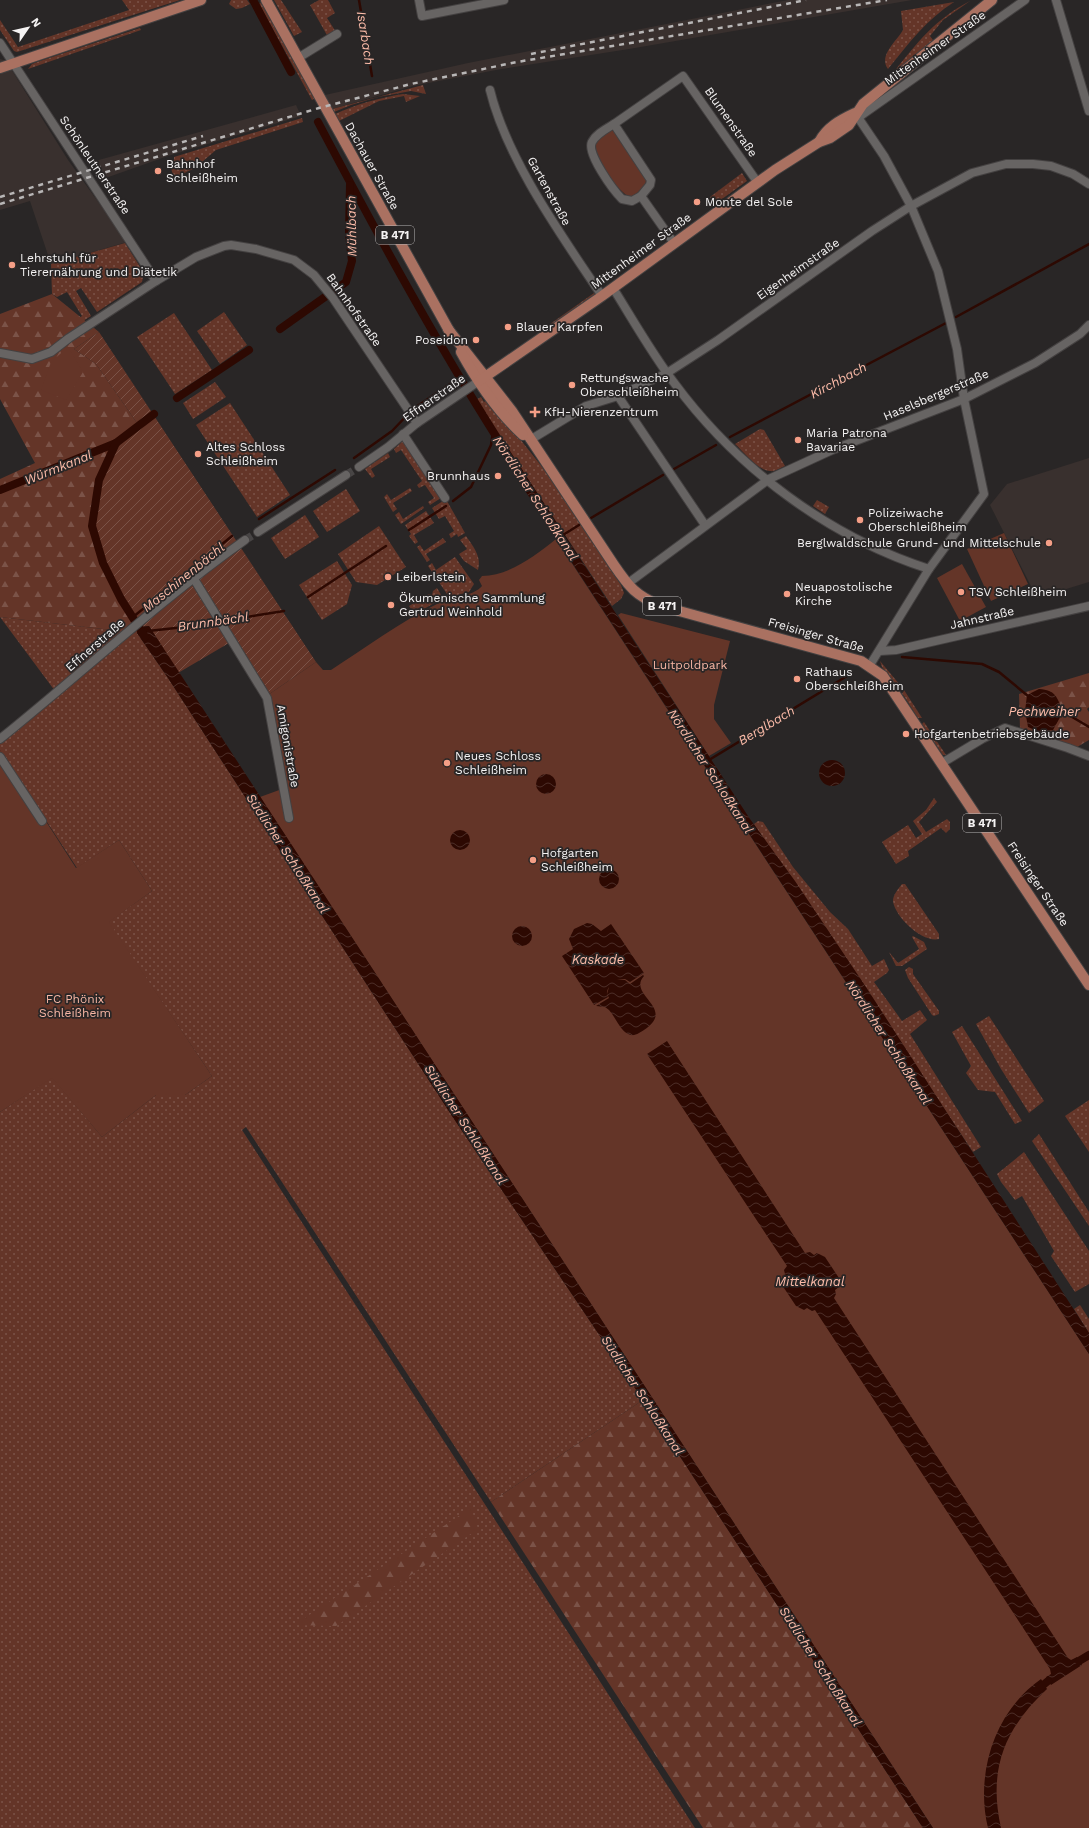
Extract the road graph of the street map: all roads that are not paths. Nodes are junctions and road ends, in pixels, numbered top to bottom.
1 (201, 0) edge
2 (266, 0) edge
3 (419, 0) edge
4 (504, 0) edge
5 (992, 0) edge
6 (1025, 0) edge
7 (1056, 0) edge
8 (337, 34) dead end
9 (0, 43) edge
10 (298, 58) junction
11 (13, 63) junction
12 (0, 68) edge
13 (490, 90) dead end
14 (1089, 111) edge
15 (857, 115) junction
16 (614, 124) junction
17 (758, 183) junction
18 (1089, 184) edge
19 (641, 196) junction
20 (912, 206) junction
21 (674, 243) junction
22 (156, 281) junction
23 (612, 288) junction
24 (602, 296) junction
25 (1089, 325) edge
26 (0, 353) edge
27 (666, 373) junction
28 (479, 382) junction
29 (618, 396) junction
30 (964, 398) junction
31 (415, 420) junction
32 (403, 434) junction
33 (530, 440) junction
34 (359, 466) tunnel mouth
35 (346, 475) tunnel mouth
36 (769, 480) junction
37 (445, 498) dead end
38 (705, 525) junction
39 (258, 532) tunnel mouth
40 (245, 540) tunnel mouth
41 (929, 569) junction
42 (194, 578) junction
43 (628, 584) junction
44 (1089, 606) edge
45 (880, 651) junction
46 (870, 665) junction
47 (0, 739) edge
48 (1089, 756) edge
49 (0, 757) edge
50 (942, 763) junction
51 (289, 818) dead end
52 (42, 821) dead end
53 (1089, 985) edge

1 - 11 main road
2 - 10 main road, Dachauer Straße / B 471
3 - 4 street
5 - 15 main road, Mittenheimer Straße
6 - 15 street, Mittenheimer Straße
7 - 14 street
8 - 10 street
9 - 11 street, Schönleutnerstraße
10 - 28 main road, Dachauer Straße / B 471
11 - 12 main road
11 - 22 street, Schönleutnerstraße
13 - 24 street, Gartenstraße
15 - 17 main road, Mittenheimer Straße
15 - 20 street
16 - 17 street, Blumenstraße
16 - 19 street
16 - 19 street, Blumenstraße
17 - 21 main road, Mittenheimer Straße
18 - 20 street, Eigenheimstraße
19 - 21 street
20 - 27 street, Eigenheimstraße
20 - 30 street
21 - 23 main road, Mittenheimer Straße
22 - 26 street, Bahnhofstraße
22 - 31 street, Bahnhofstraße
23 - 24 main road, Mittenheimer Straße
23 - 27 street
24 - 28 main road, Mittenheimer Straße
25 - 30 street, Haselsbergerstraße
27 - 29 street, Eigenheimstraße
27 - 36 street
28 - 31 street, Effnerstraße
28 - 33 main road, Freisinger Straße / B 471
29 - 33 street, Eigenheimstraße
29 - 38 street
30 - 36 street, Haselsbergerstraße
30 - 41 street
31 - 32 street, Effnerstraße
32 - 34 street, Effnerstraße
32 - 37 street, Effnerstraße
33 - 43 main road, Freisinger Straße / B 471
35 - 39 street
36 - 38 street, Haselsbergerstraße
36 - 41 street
38 - 43 street, Haselsbergerstraße
40 - 42 street, Effnerstraße
41 - 45 street
42 - 47 street, Effnerstraße
42 - 51 street, Amigonistraße
43 - 46 main road, Freisinger Straße / B 471
44 - 45 street, Jahnstraße
45 - 46 street
46 - 50 main road, Freisinger Straße / B 471
48 - 50 street
49 - 52 street
50 - 53 main road, Freisinger Straße / B 471

